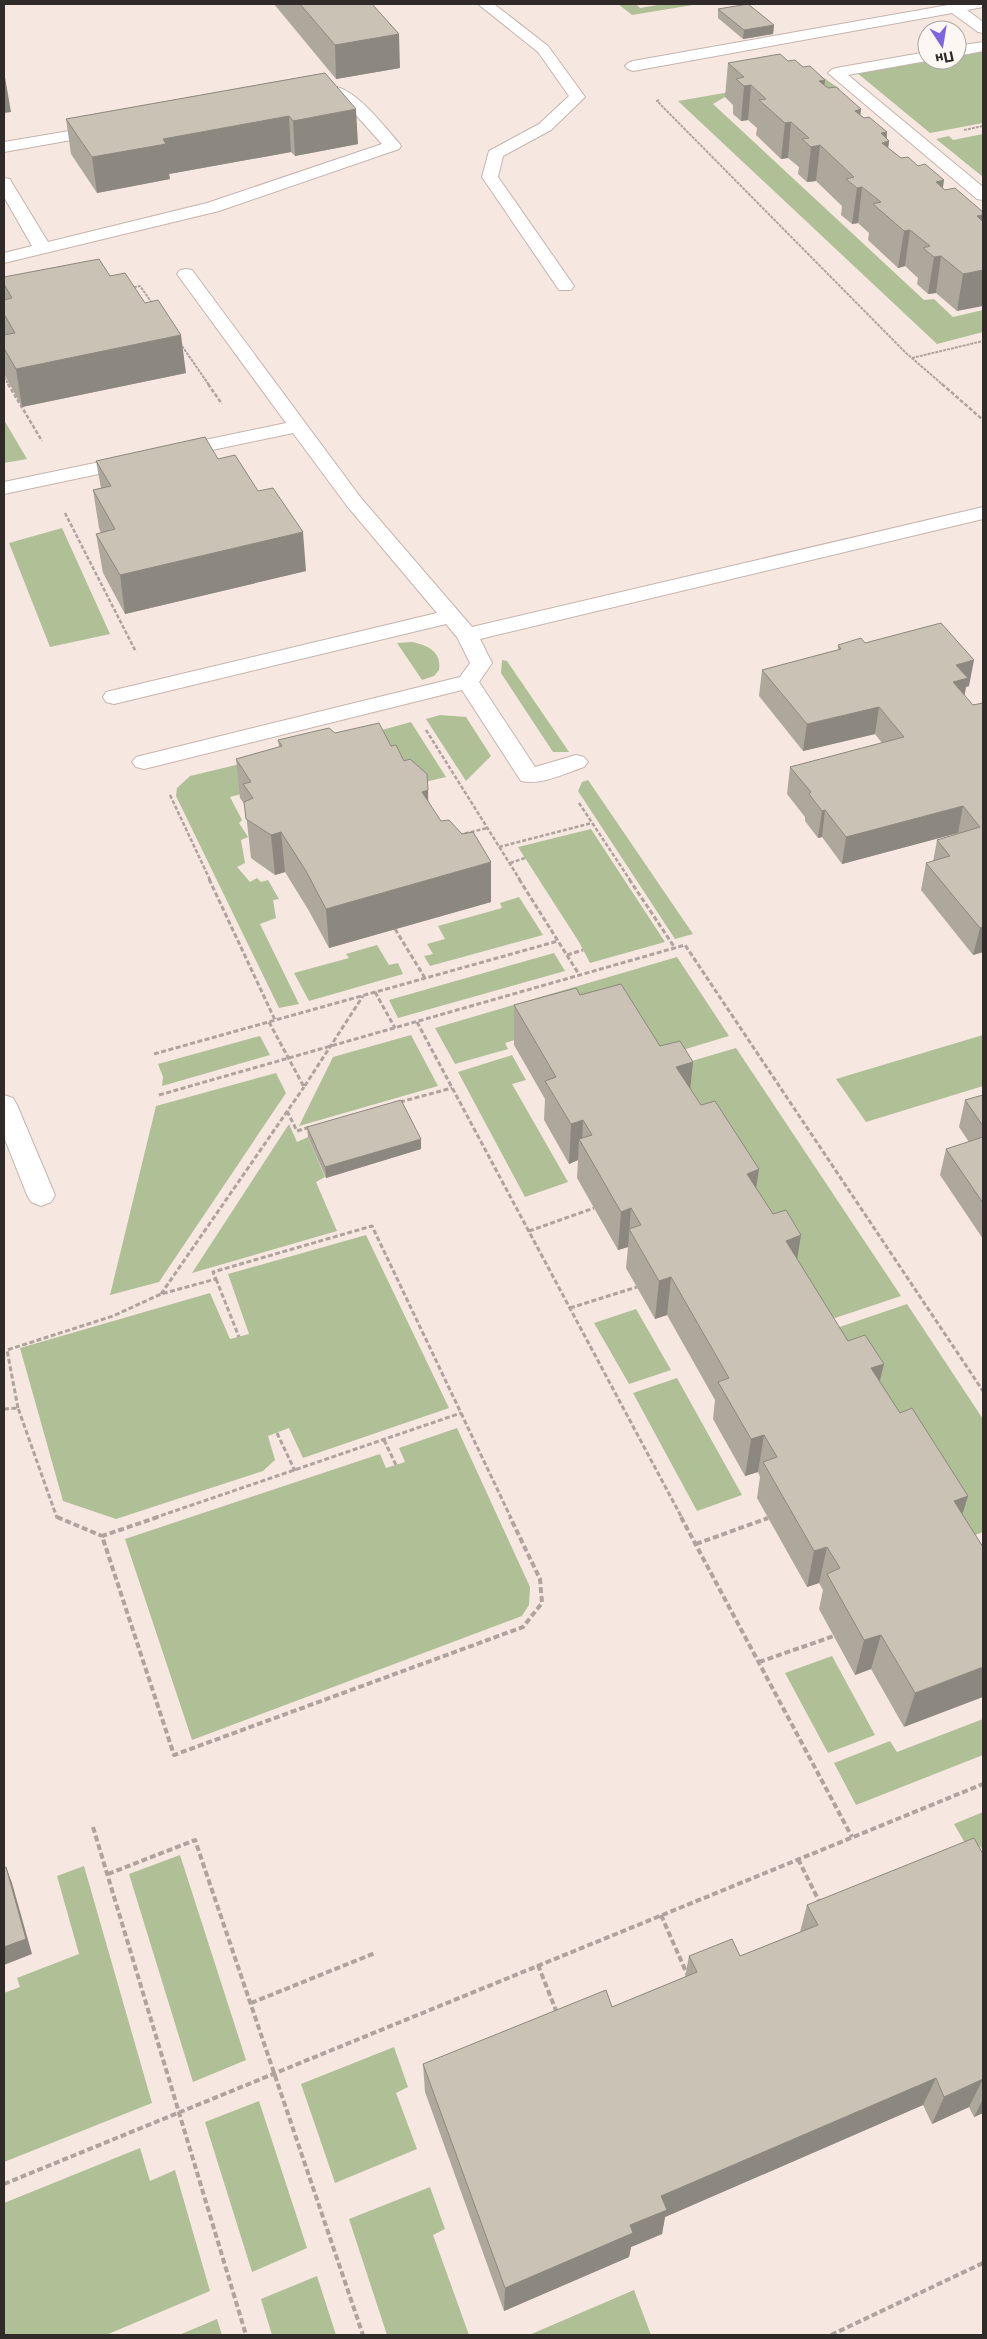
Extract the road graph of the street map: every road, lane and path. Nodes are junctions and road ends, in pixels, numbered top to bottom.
1 (485, 4) edge
2 (978, 4) edge
3 (955, 8) junction
4 (983, 29) edge
5 (983, 46) edge
6 (967, 49) edge
7 (917, 59) edge
8 (633, 66) dead end
9 (298, 98) edge
10 (666, 99) dead end
11 (122, 128) edge
12 (4, 147) edge
13 (4, 183) edge
14 (983, 195) edge
15 (43, 249) junction
16 (4, 258) edge
17 (186, 274) dead end
18 (565, 286) dead end
19 (130, 288) edge
20 (156, 309) edge
21 (178, 340) dead end
22 (983, 341) edge
23 (911, 358) junction
24 (4, 377) edge
25 (227, 411) dead end
26 (983, 420) edge
27 (298, 426) junction
28 (45, 445) dead end
29 (4, 488) edge
30 (63, 509) dead end
31 (983, 513) edge
32 (453, 616) junction
33 (467, 635) junction
34 (140, 659) dead end
35 (468, 682) junction
36 (114, 697) dead end
37 (406, 698) junction
38 (144, 762) dead end
39 (576, 762) dead end
40 (169, 790) dead end
41 (576, 799) dead end
42 (592, 823) junction
43 (487, 828) junction
44 (459, 835) edge
45 (500, 847) junction
46 (525, 858) dead end
47 (510, 863) junction
48 (395, 929) edge
49 (558, 940) junction
50 (675, 948) junction
51 (583, 950) dead end
52 (567, 955) junction
53 (580, 976) junction
54 (425, 978) junction
55 (375, 992) junction
56 (364, 995) junction
57 (276, 1020) junction
58 (269, 1022) junction
59 (417, 1022) junction
60 (395, 1028) junction
61 (332, 1046) junction
62 (154, 1054) dead end
63 (288, 1058) junction
64 (304, 1087) junction
65 (452, 1088) junction
66 (159, 1096) dead end
67 (397, 1103) edge
68 (4, 1105) edge
69 (288, 1111) junction
70 (315, 1126) edge
71 (41, 1195) dead end
72 (594, 1208) edge
73 (529, 1231) junction
74 (216, 1279) junction
75 (637, 1287) edge
76 (161, 1294) junction
77 (570, 1308) junction
78 (238, 1337) dead end
79 (983, 1391) edge
80 (18, 1408) junction
81 (4, 1409) edge
82 (462, 1413) junction
83 (278, 1433) dead end
84 (384, 1440) junction
85 (396, 1464) dead end
86 (294, 1471) junction
87 (768, 1518) edge
88 (102, 1536) junction
89 (696, 1544) junction
90 (834, 1636) edge
91 (759, 1662) junction
92 (983, 1784) edge
93 (94, 1827) dead end
94 (852, 1837) junction
95 (798, 1859) junction
96 (108, 1874) junction
97 (822, 1907) edge
98 (661, 1915) junction
99 (375, 1952) dead end
100 (538, 1965) junction
101 (691, 1983) edge
102 (251, 2003) junction
103 (559, 2018) edge
104 (274, 2073) junction
105 (179, 2112) junction
106 (4, 2184) edge
107 (983, 2263) edge
108 (246, 2335) edge
109 (363, 2335) edge
110 (831, 2335) edge

1 - 18 lane
2 - 3 lane
3 - 4 lane
3 - 8 lane
5 - 6 lane
7 - 14 lane
9 - 15 lane
10 - 23 path
11 - 12 lane
13 - 15 lane
15 - 16 lane
17 - 27 lane
19 - 20 path
21 - 25 path
22 - 23 path
23 - 26 path
24 - 28 path
27 - 29 lane
27 - 32 lane
30 - 34 path
31 - 33 lane
32 - 33 lane
32 - 36 lane
33 - 35 lane
35 - 37 lane
35 - 39 lane
37 - 38 lane
37 - 43 path
40 - 57 path
41 - 42 path
42 - 45 path
42 - 50 path
43 - 44 path
43 - 45 path
45 - 47 path
46 - 47 path
47 - 49 path
48 - 54 path
49 - 52 path
49 - 54 path
50 - 53 path
50 - 79 path
51 - 52 path
52 - 53 path
53 - 59 path
54 - 55 path
55 - 56 path
55 - 60 path
56 - 57 path
56 - 61 path
57 - 58 path
58 - 62 path
58 - 63 path
59 - 60 path
59 - 65 path
60 - 61 path
61 - 63 path
61 - 64 path
63 - 64 path
63 - 66 path
64 - 69 path
65 - 67 path
65 - 73 path
68 - 71 lane
69 - 70 path
69 - 76 path
72 - 73 path
73 - 77 path
74 - 76 path
74 - 78 path
74 - 82 path
75 - 77 path
76 - 80 path
77 - 89 path
80 - 81 path
80 - 88 path
82 - 84 path
82 - 88 path
83 - 86 path
84 - 85 path
84 - 86 path
86 - 88 path
87 - 89 path
89 - 91 path
90 - 91 path
91 - 94 path
92 - 94 path
93 - 96 path
94 - 95 path
95 - 97 path
95 - 98 path
96 - 102 path
96 - 105 path
98 - 100 path
98 - 101 path
99 - 102 path
100 - 103 path
100 - 104 path
102 - 104 path
104 - 105 path
104 - 109 path
105 - 106 path
105 - 108 path
107 - 110 path

